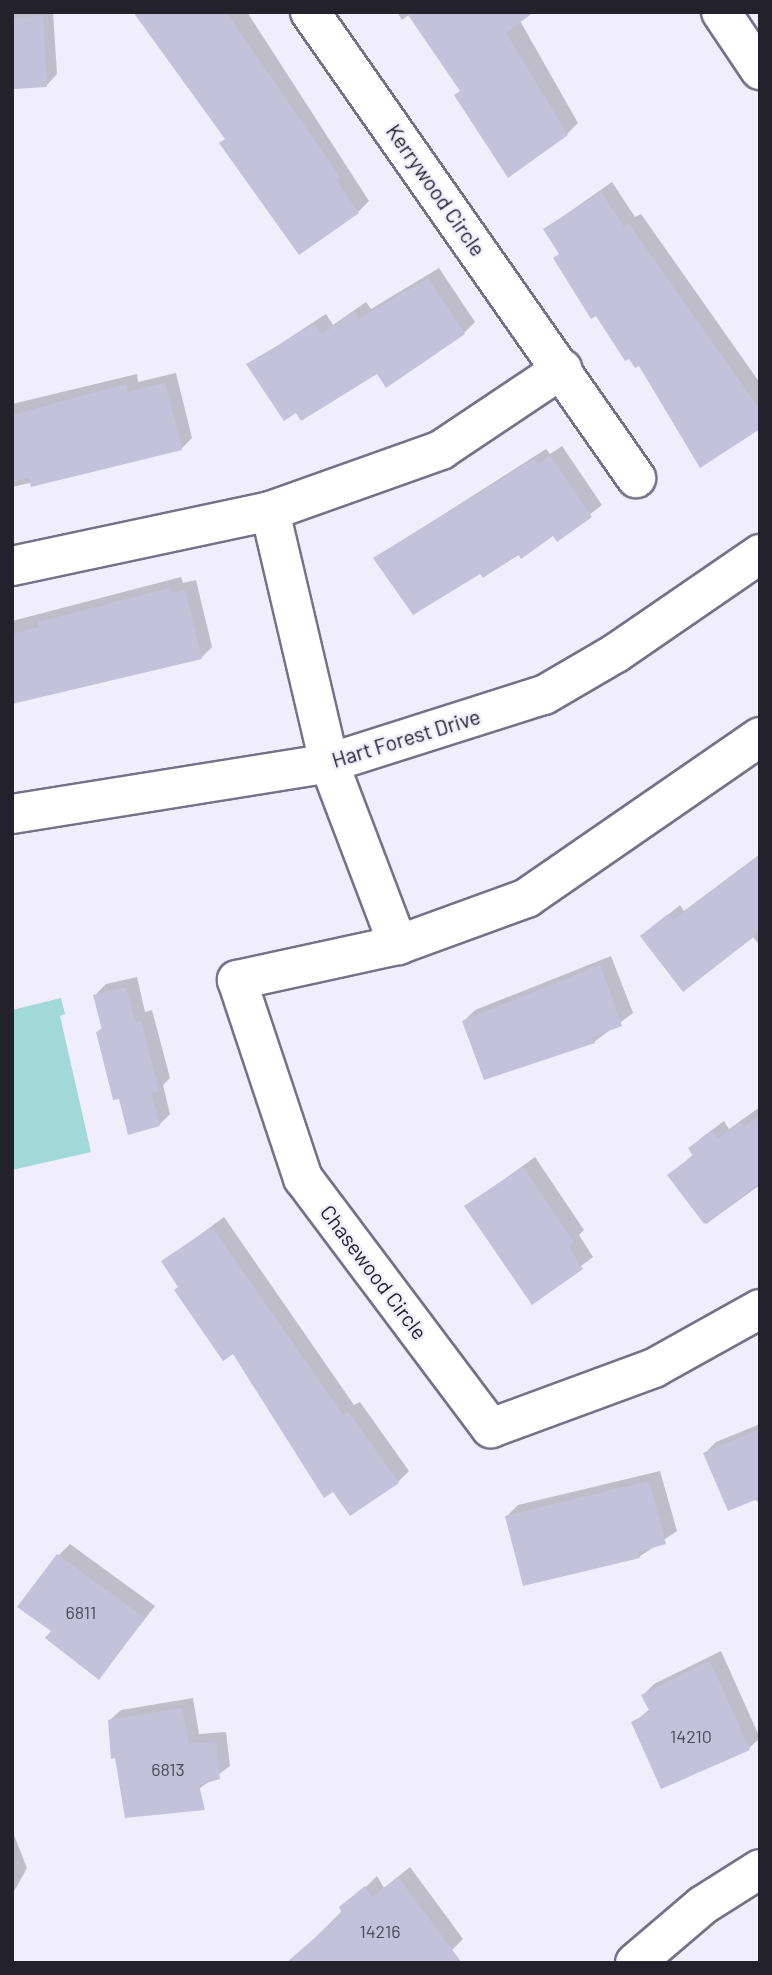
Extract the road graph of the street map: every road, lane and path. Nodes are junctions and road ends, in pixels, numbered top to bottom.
1 (310, 12) edge
2 (721, 12) edge
3 (760, 70) edge
4 (562, 369) junction
5 (636, 478) dead end
6 (270, 510) junction
7 (760, 554) edge
8 (12, 566) edge
9 (760, 737) edge
10 (329, 763) junction
11 (12, 814) edge
12 (398, 945) junction
13 (760, 1309) edge
14 (760, 1869) edge
15 (635, 1963) edge

1 - 4 street, Kerrywood Circle
2 - 3 street
4 - 5 street, Kerrywood Circle
4 - 6 street
6 - 8 street
6 - 10 street
7 - 10 street, Hart Forest Drive
9 - 12 street, Chasewood Circle
10 - 11 street, Hart Forest Drive
10 - 12 street
12 - 13 street, Chasewood Circle
14 - 15 street

